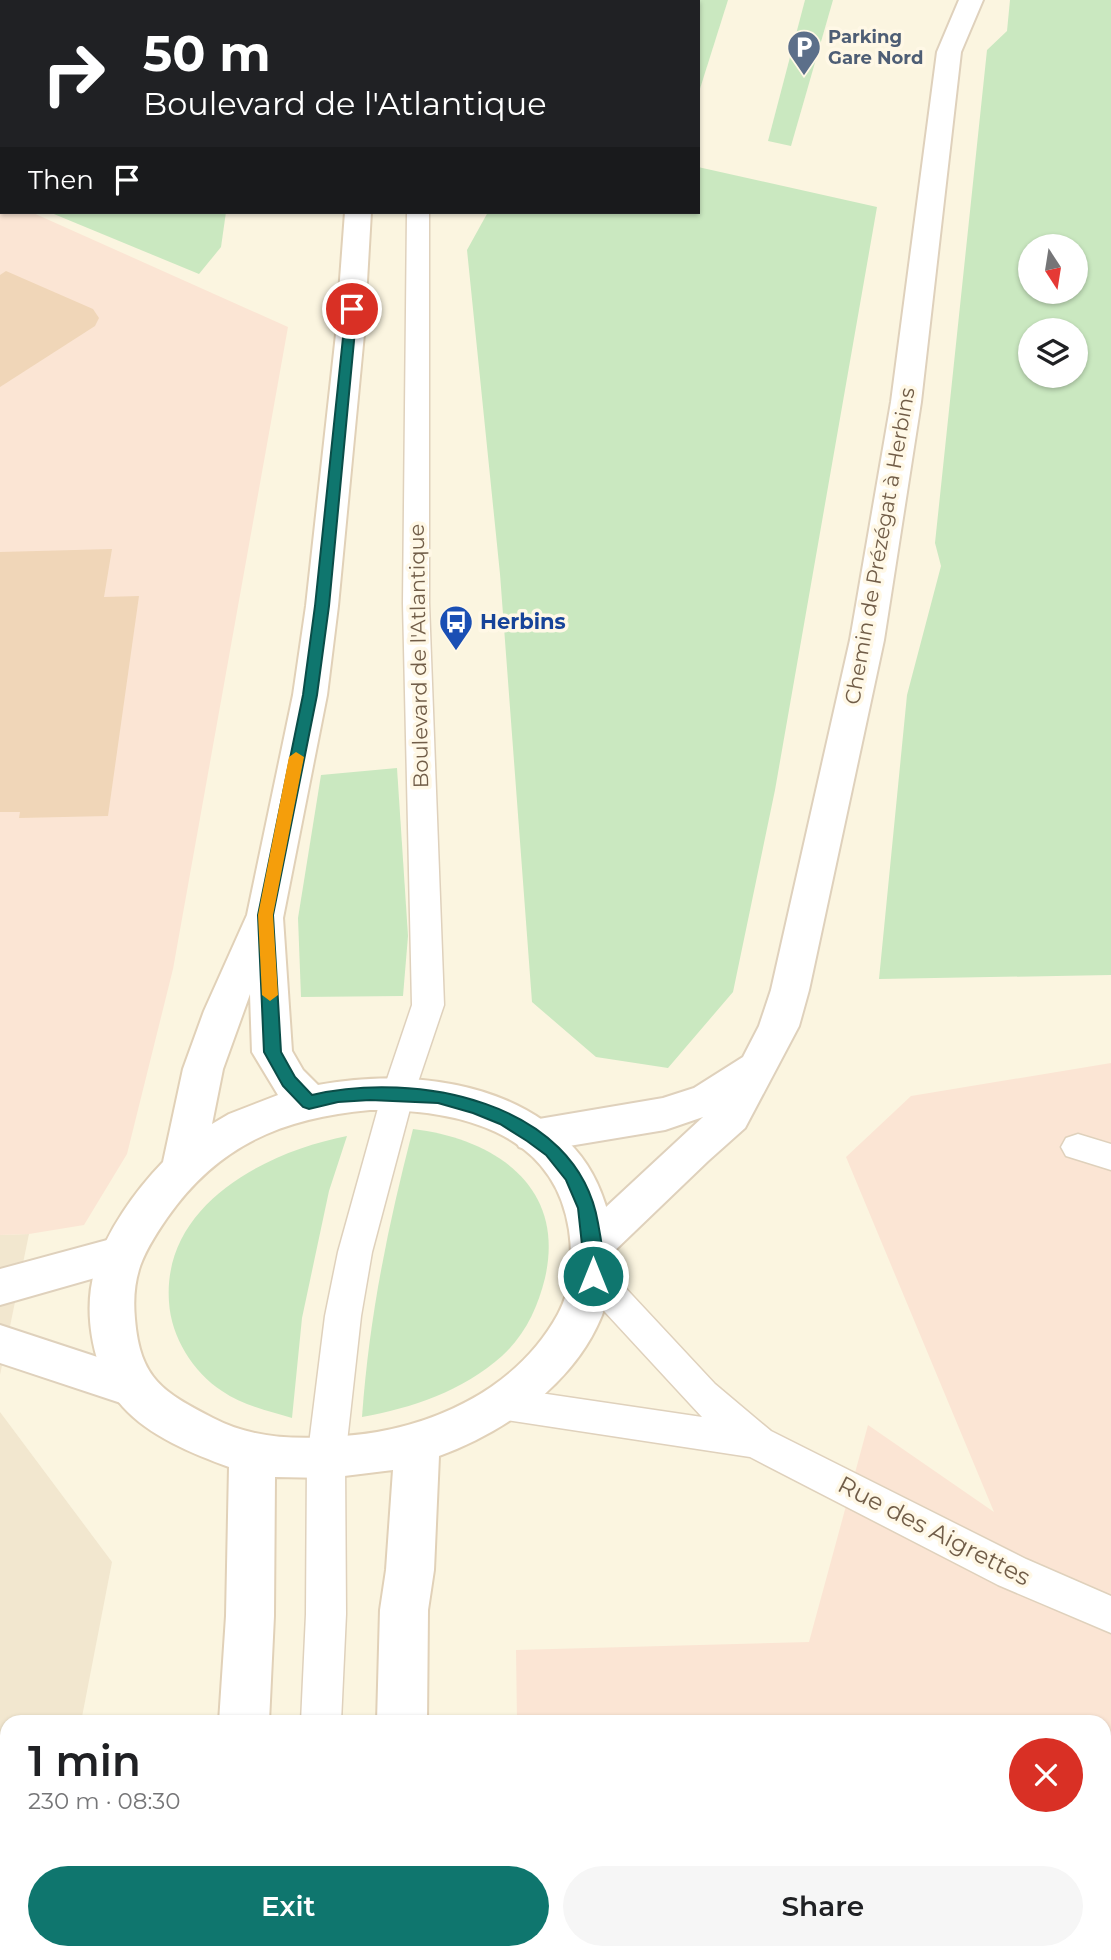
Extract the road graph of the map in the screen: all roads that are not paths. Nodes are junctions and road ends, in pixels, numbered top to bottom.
1 (966, 9) edge
2 (358, 214) edge
3 (418, 214) edge
4 (266, 915) junction
5 (759, 1066) junction
6 (398, 1094) junction
7 (309, 1102) junction
8 (533, 1136) junction
9 (1078, 1147) dead end
10 (1111, 1157) edge
11 (183, 1167) junction
12 (122, 1254) junction
13 (593, 1261) junction
14 (0, 1287) edge
15 (0, 1344) edge
16 (133, 1388) junction
17 (506, 1404) junction
18 (758, 1443) junction
19 (416, 1444) junction
20 (252, 1454) junction
21 (326, 1460) junction
22 (1111, 1615) edge
23 (244, 1715) edge
24 (321, 1715) edge
25 (402, 1715) edge

1 - 5 main road, Chemin de Prézégat à Herbins
2 - 4 main road
3 - 6 lane, Boulevard de l'Atlantique
4 - 7 main road
4 - 11 main road
5 - 8 main road
5 - 13 main road, Chemin de Prézégat à Herbins
6 - 7 main road
6 - 8 main road
6 - 21 lane, Boulevard de l'Atlantique
7 - 11 main road
8 - 13 main road
9 - 10 lane
11 - 12 main road
12 - 14 main road
12 - 16 main road
13 - 17 main road
13 - 18 lane, Rue des Aigrettes
15 - 16 main road
16 - 20 main road
17 - 18 lane, Rue des Aigrettes
17 - 19 main road
18 - 22 lane, Rue des Aigrettes
19 - 21 main road
19 - 25 main road
20 - 21 main road
20 - 23 main road
21 - 24 lane, Boulevard de l'Atlantique

